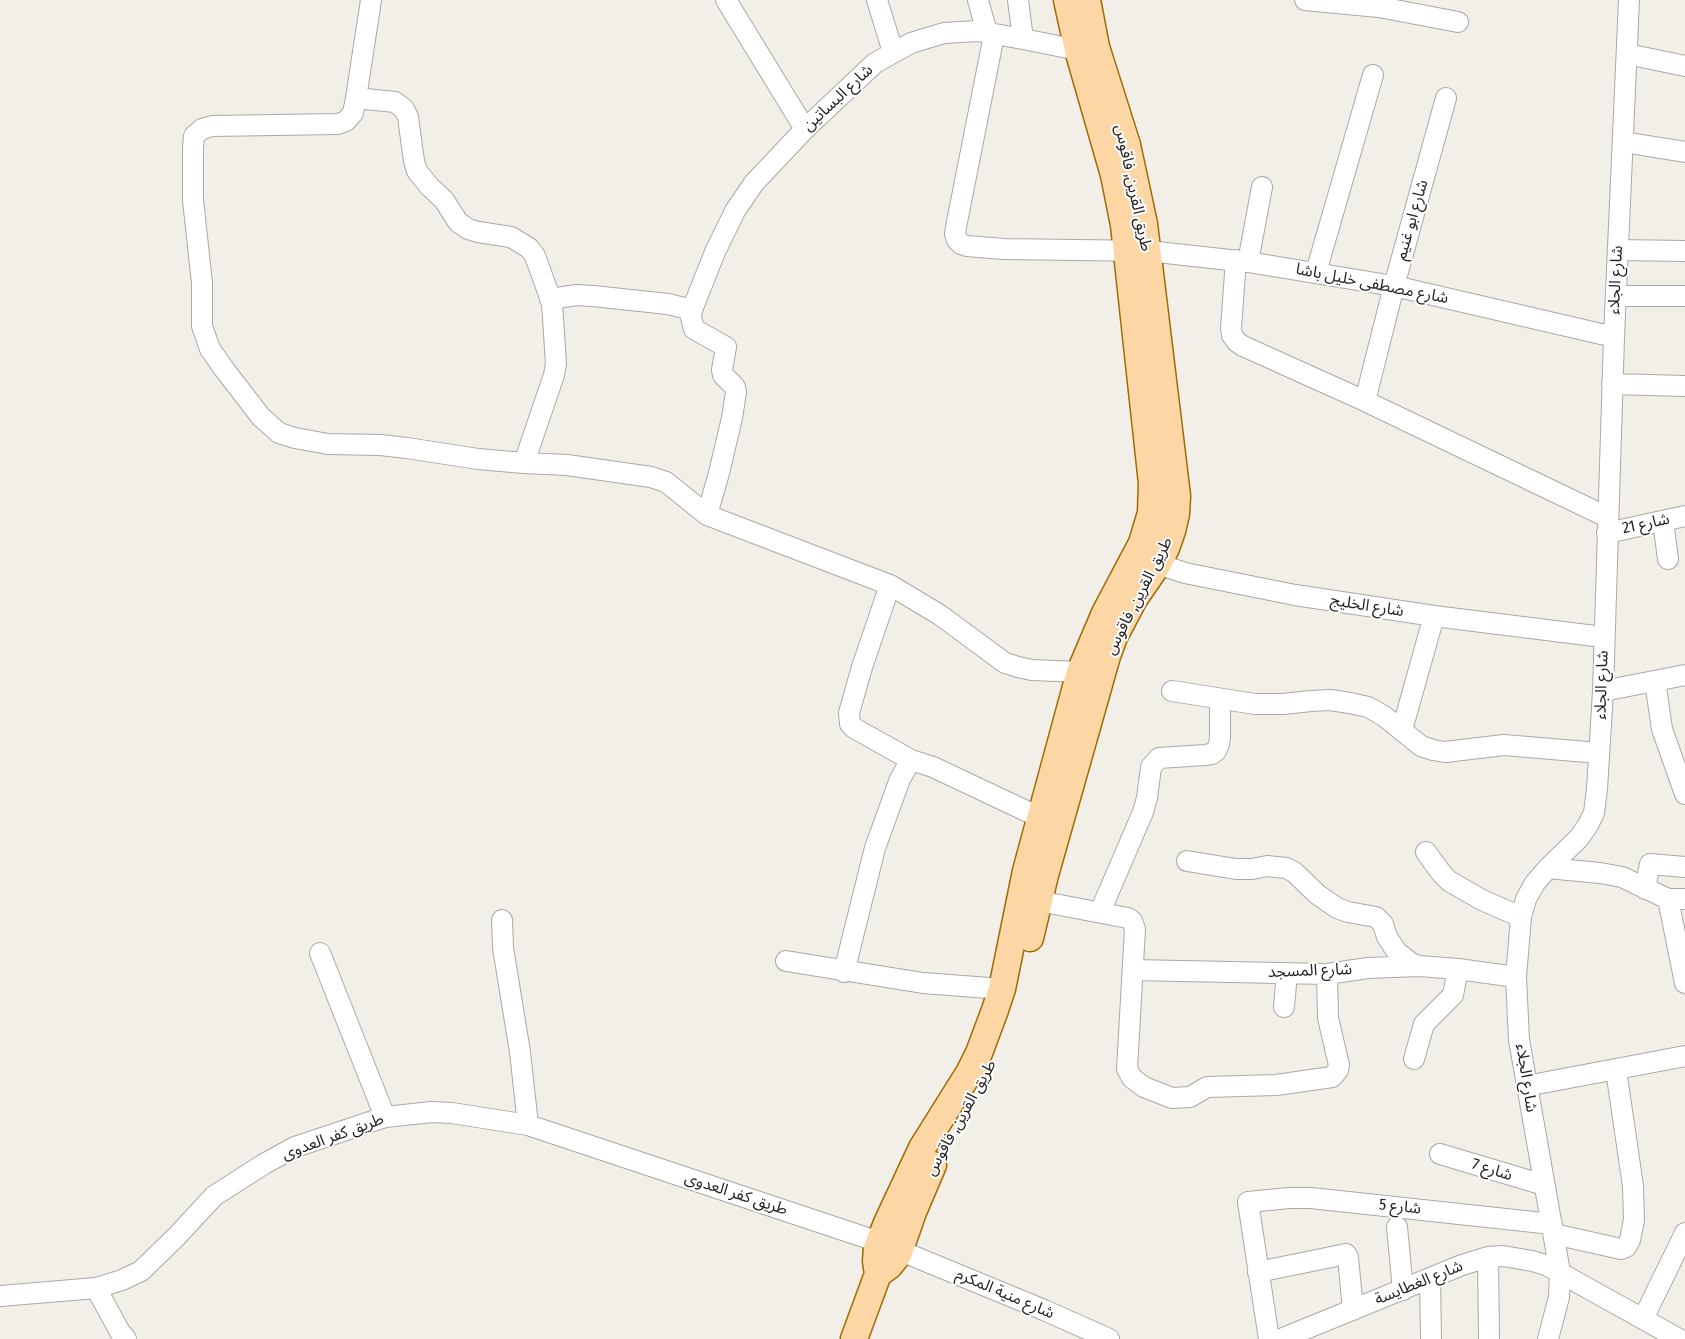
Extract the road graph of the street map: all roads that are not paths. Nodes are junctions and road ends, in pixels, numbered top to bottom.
1 (371, 0) edge
2 (726, 0) edge
3 (877, 0) edge
4 (978, 0) edge
5 (1018, 0) edge
6 (1067, 0) edge
7 (1087, 0) edge
8 (1315, 0) edge
9 (1629, 0) edge
10 (1458, 22) dead end
11 (990, 34) junction
12 (1023, 38) junction
13 (1078, 50) junction
14 (893, 52) junction
15 (1627, 54) junction
16 (1685, 66) edge
17 (1373, 75) dead end
18 (356, 98) junction
19 (1446, 98) dead end
20 (805, 128) junction
21 (1623, 142) junction
22 (1685, 152) edge
23 (1262, 187) dead end
24 (1618, 250) junction
25 (1138, 251) junction
26 (1685, 251) edge
27 (1242, 261) junction
28 (1316, 272) junction
29 (1394, 286) junction
30 (1616, 296) junction
31 (1685, 296) edge
32 (550, 299) junction
33 (692, 310) junction
34 (1614, 337) junction
35 (1612, 384) junction
36 (1685, 386) edge
37 (1365, 401) junction
38 (524, 463) junction
39 (707, 515) junction
40 (1685, 516) edge
41 (1663, 521) junction
42 (1607, 525) junction
43 (1146, 560) junction
44 (1668, 560) dead end
45 (890, 585) junction
46 (1434, 616) junction
47 (1603, 637) junction
48 (1090, 674) junction
49 (1685, 675) edge
50 (1655, 681) junction
51 (1172, 691) dead end
52 (1602, 691) junction
53 (1220, 700) junction
54 (1402, 730) junction
55 (1599, 753) junction
56 (911, 760) junction
57 (1064, 770) junction
58 (1685, 794) edge
59 (1041, 818) junction
60 (1426, 852) dead end
61 (1187, 861) dead end
62 (1685, 867) edge
63 (1548, 868) junction
64 (1035, 873) junction
65 (1645, 889) junction
66 (1676, 899) edge
67 (1039, 901) junction
68 (1100, 912) junction
69 (1521, 916) junction
70 (502, 920) dead end
71 (320, 953) dead end
72 (786, 961) dead end
73 (1419, 966) junction
74 (1133, 970) junction
75 (1458, 970) junction
76 (844, 972) junction
77 (1287, 973) junction
78 (1327, 974) junction
79 (1516, 977) junction
80 (1685, 983) edge
81 (1002, 989) junction
82 (1284, 1007) dead end
83 (1685, 1056) edge
84 (1414, 1059) dead end
85 (1616, 1070) junction
86 (1526, 1086) junction
87 (385, 1117) junction
88 (528, 1125) junction
89 (1440, 1154) dead end
90 (1544, 1186) junction
91 (1397, 1227) dead end
92 (1553, 1229) junction
93 (1685, 1233) edge
94 (890, 1246) junction
95 (1488, 1257) junction
96 (1258, 1272) junction
97 (1560, 1272) junction
98 (1430, 1278) junction
99 (96, 1288) junction
100 (1403, 1290) junction
101 (0, 1296) edge
102 (1353, 1310) junction
103 (1642, 1319) junction
104 (126, 1339) edge
105 (854, 1339) edge
106 (1109, 1339) edge
107 (1269, 1339) edge
108 (1281, 1339) edge
109 (1431, 1339) edge
110 (1489, 1339) edge
111 (1548, 1339) edge
112 (1679, 1339) edge

1 - 18 street
2 - 20 street
3 - 14 street
4 - 11 street
5 - 12 street
6 - 13 main road, طريق القرين, فاقوس
7 - 25 main road, طريق القرين, فاقوس
8 - 10 street
9 - 15 street, شارع الجلاء
11 - 12 street, شارع البساتين
11 - 14 street, شارع البساتين
11 - 25 street, شارع مصطفى خليل باشا
12 - 13 street, شارع البساتين
13 - 25 main road, طريق القرين, فاقوس
14 - 20 street, شارع البساتين
15 - 16 street
15 - 21 street, شارع الجلاء
17 - 28 street
18 - 32 street
18 - 38 street
19 - 29 street, شارع ابو غنيم
20 - 33 street, شارع البساتين
21 - 22 street
21 - 24 street, شارع الجلاء
23 - 27 street
24 - 26 street
24 - 30 street, شارع الجلاء
25 - 27 street, شارع مصطفى خليل باشا
25 - 43 main road, طريق القرين, فاقوس
27 - 28 street, شارع مصطفى خليل باشا
27 - 37 street
28 - 29 street, شارع مصطفى خليل باشا
29 - 34 street, شارع مصطفى خليل باشا
29 - 37 street, شارع ابو غنيم
30 - 31 street
30 - 34 street, شارع الجلاء
32 - 33 street
32 - 38 street
33 - 39 street
34 - 35 street, شارع الجلاء
35 - 36 street
35 - 42 street, شارع الجلاء
37 - 42 street
38 - 39 street
39 - 45 street
40 - 41 street, شارع 21
41 - 42 street, شارع 21
41 - 44 street
42 - 47 street, شارع الجلاء
43 - 46 street, شارع الخليج
43 - 48 main road, طريق القرين, فاقوس
45 - 48 street
45 - 56 street
46 - 47 street, شارع الخليج
46 - 54 street
47 - 52 street, شارع الجلاء
48 - 57 main road, طريق القرين, فاقوس
49 - 50 street
50 - 52 street
50 - 58 street
51 - 53 street
52 - 55 street, شارع الجلاء
53 - 54 street
53 - 68 street
54 - 55 street
55 - 63 street, شارع الجلاء
56 - 59 street
56 - 76 street
57 - 59 main road, طريق القرين, فاقوس
57 - 64 main road, طريق القرين, فاقوس
59 - 64 main road, طريق القرين, فاقوس
60 - 69 street
61 - 73 street
62 - 65 street
63 - 65 street
63 - 69 street, شارع الجلاء
64 - 67 main road, طريق القرين, فاقوس
64 - 81 main road, طريق القرين, فاقوس
65 - 66 street
66 - 80 street
67 - 68 street
67 - 94 main road, طريق القرين, فاقوس
68 - 74 street
69 - 79 street, شارع الجلاء
70 - 88 street
71 - 87 street
72 - 76 street
73 - 75 street, شارع المسجد
73 - 78 street, شارع المسجد
74 - 77 street, شارع المسجد
74 - 78 street
75 - 79 street, شارع المسجد
75 - 84 street
76 - 81 street
77 - 78 street, شارع المسجد
77 - 82 street
79 - 86 street, شارع الجلاء
81 - 94 main road, طريق القرين, فاقوس
83 - 85 street
85 - 86 street
85 - 92 street, شارع 5
86 - 90 street, شارع الجلاء
87 - 88 street, طريق كفر العدوى
87 - 99 street, طريق كفر العدوى
88 - 94 street, طريق كفر العدوى
89 - 90 street, شارع 7
90 - 92 street, شارع الجلاء
91 - 100 street
92 - 96 street, شارع 5
92 - 97 street, شارع الجلاء
93 - 103 street
94 - 105 main road, طريق القرين, فاقوس
94 - 106 street, شارع منية المكرم
95 - 97 street, شارع الغطايسة
95 - 98 street, شارع الغطايسة
95 - 110 street
96 - 102 street
96 - 107 street
97 - 103 street, شارع الغطايسة
97 - 111 street, شارع الجلاء
98 - 100 street, شارع الغطايسة
98 - 109 street
99 - 101 street, طريق كفر العدوى
99 - 104 street
100 - 102 street, شارع الغطايسة
102 - 108 street, شارع الغطايسة
103 - 112 street, شارع الغطايسة

